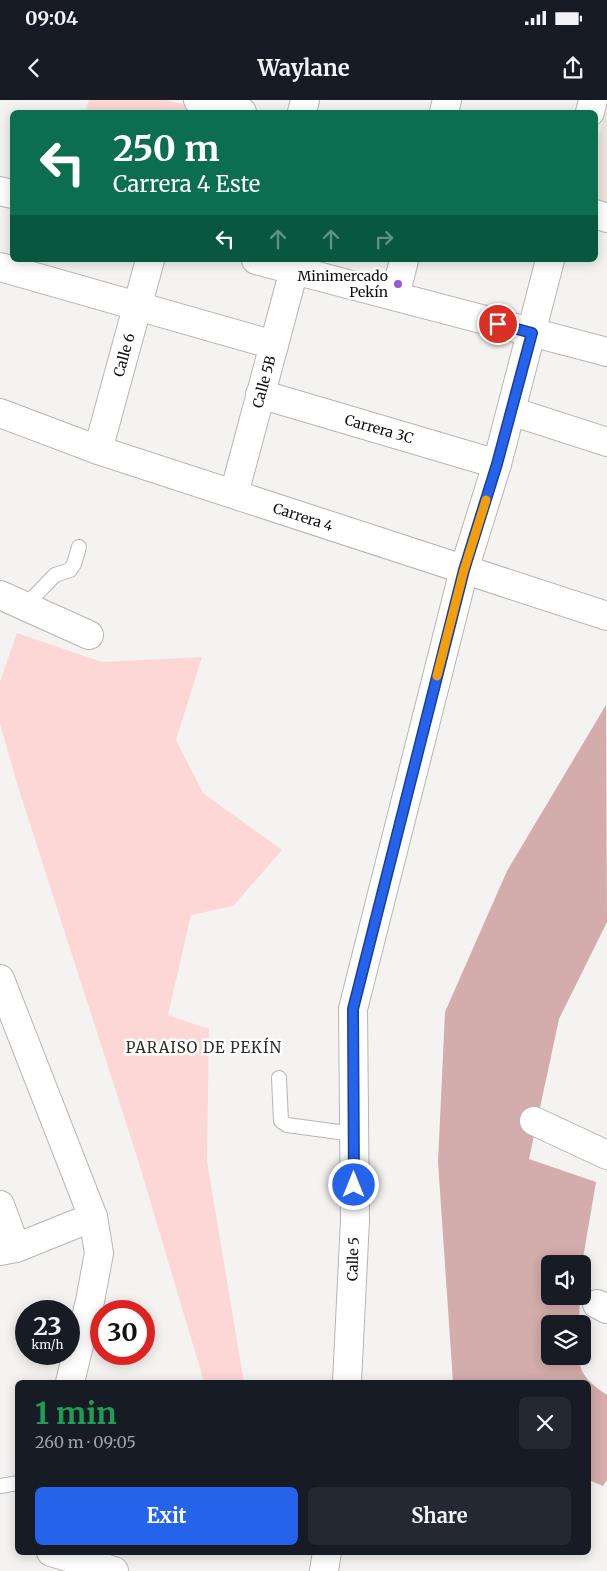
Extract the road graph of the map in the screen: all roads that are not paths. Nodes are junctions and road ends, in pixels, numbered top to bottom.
1 (198, 100) edge
2 (235, 110) edge
3 (149, 262) edge
4 (264, 262) edge
5 (403, 262) edge
6 (550, 262) edge
7 (0, 267) edge
8 (294, 270) junction
9 (394, 296) junction
10 (137, 307) junction
11 (532, 333) junction
12 (274, 345) junction
13 (607, 352) edge
14 (260, 394) junction
15 (511, 411) junction
16 (0, 413) edge
17 (607, 442) edge
18 (98, 450) junction
19 (497, 464) junction
20 (234, 494) junction
21 (79, 547) dead end
22 (464, 570) junction
23 (0, 595) edge
24 (25, 606) junction
25 (607, 616) edge
26 (89, 635) dead end
27 (0, 979) edge
28 (279, 1078) dead end
29 (534, 1121) dead end
30 (354, 1134) junction
31 (607, 1155) edge
32 (0, 1205) edge
33 (93, 1217) junction
34 (8, 1249) edge
35 (70, 1380) edge
36 (347, 1380) edge
37 (15, 1484) edge
38 (0, 1486) edge
39 (61, 1555) edge
40 (327, 1555) edge
41 (114, 1571) edge
42 (324, 1571) edge

1 - 2 street
3 - 10 street, Calle 6
4 - 8 street
5 - 9 street
6 - 11 street, Calle 5
7 - 10 street
8 - 9 street
8 - 12 street, Calle 5B
9 - 11 street
10 - 12 street
10 - 18 street, Calle 6
11 - 13 street
11 - 15 street, Calle 5
12 - 14 street, Calle 5B
14 - 19 street, Carrera 3C
14 - 20 street, Calle 5B
15 - 17 street
15 - 19 street, Calle 5
16 - 18 street, Carrera 4
18 - 20 street, Carrera 4
19 - 22 street, Calle 5
20 - 22 street, Carrera 4
21 - 24 lane
22 - 25 street, Carrera 4
22 - 30 street, Calle 5
23 - 24 street
24 - 26 street
27 - 33 street
28 - 30 lane
29 - 31 street
30 - 36 street, Calle 5
32 - 34 street
33 - 34 street
33 - 35 street
37 - 38 lane
39 - 41 street
40 - 42 street

